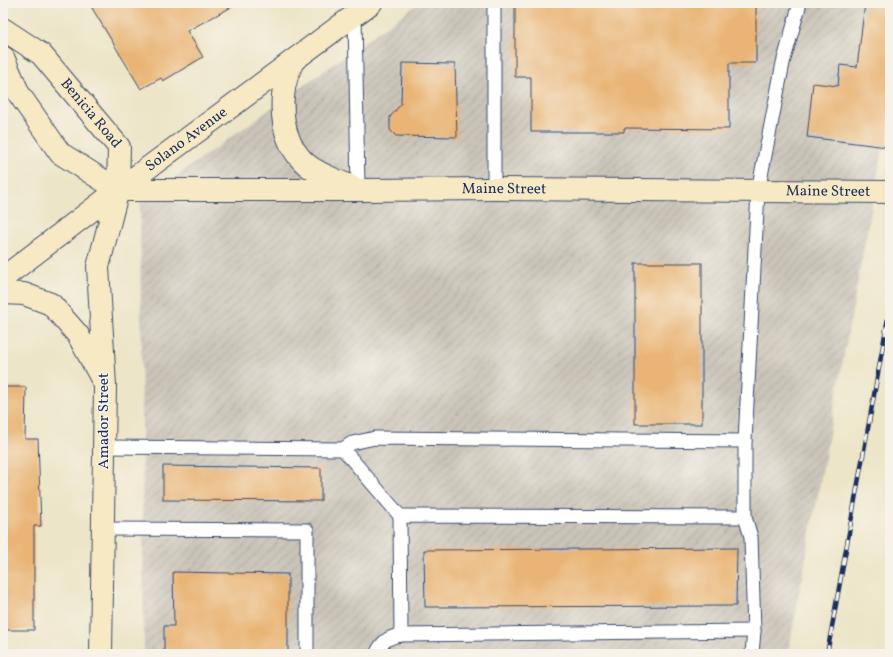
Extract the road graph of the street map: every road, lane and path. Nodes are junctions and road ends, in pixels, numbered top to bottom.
1 (494, 3) edge
2 (800, 3) edge
3 (363, 9) edge
4 (3, 29) edge
5 (3, 57) edge
6 (293, 62) junction
7 (494, 188) junction
8 (118, 190) junction
9 (358, 190) junction
10 (758, 191) junction
11 (890, 192) edge
12 (3, 278) edge
13 (3, 293) edge
14 (105, 386) junction
15 (745, 441) junction
16 (104, 447) junction
17 (343, 449) junction
18 (400, 516) junction
19 (745, 517) junction
20 (104, 529) junction
21 (754, 631) junction
22 (401, 635) junction
23 (101, 654) edge
24 (307, 654) edge
25 (376, 654) edge
26 (752, 654) edge

1 - 7 lane
2 - 10 lane
3 - 6 street, Solano Avenue
3 - 9 lane
4 - 8 street, Benicia Road
5 - 8 street
6 - 8 street, Solano Avenue
6 - 9 street
7 - 9 street, Maine Street
7 - 10 street, Maine Street
8 - 9 street, Maine Street
8 - 12 street, Solano Avenue
8 - 14 street, Amador Street
10 - 11 street, Maine Street
10 - 15 lane
13 - 14 street
14 - 16 street, Amador Street
15 - 17 lane
15 - 19 lane
16 - 17 lane
16 - 20 street, Amador Street
17 - 18 lane
18 - 19 lane
18 - 22 lane
19 - 21 lane
20 - 23 street, Amador Street
20 - 24 lane
21 - 22 lane
21 - 26 lane
22 - 25 lane

